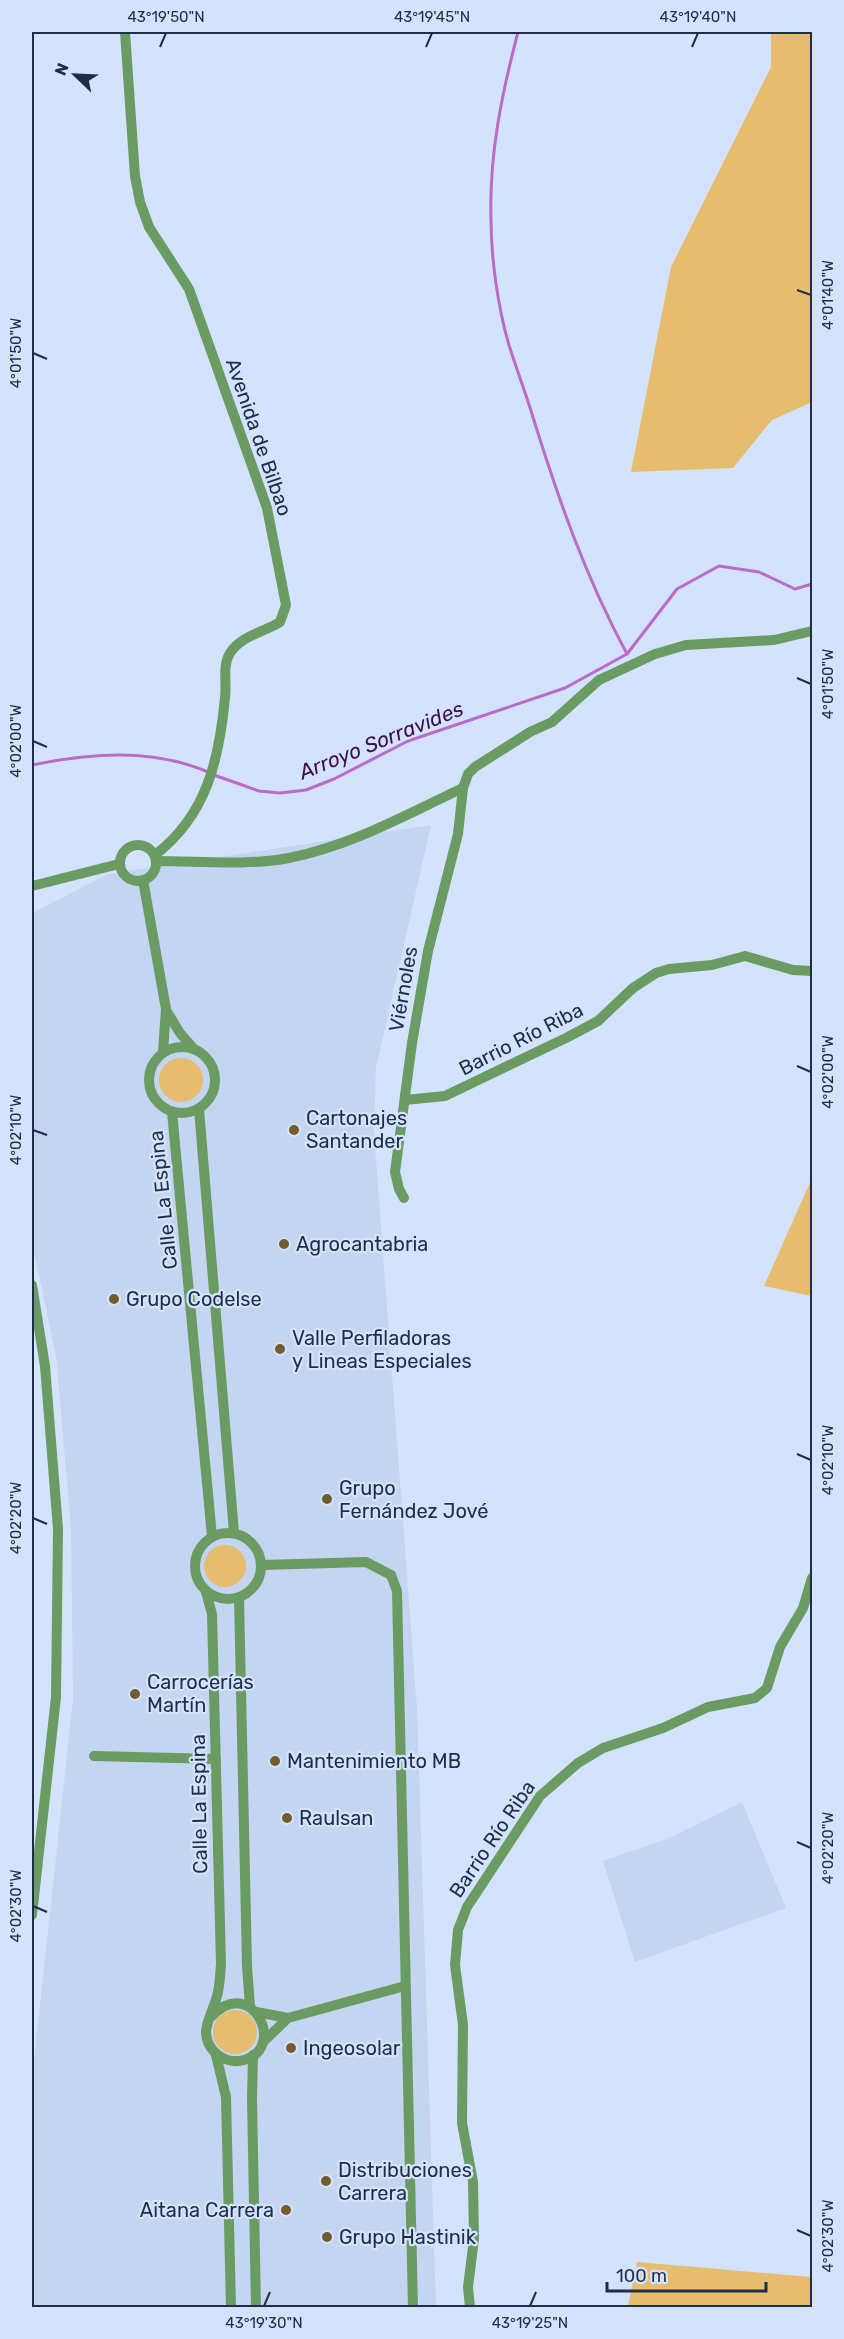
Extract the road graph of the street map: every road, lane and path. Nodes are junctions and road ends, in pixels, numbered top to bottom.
1 (125, 32) edge
2 (813, 632) edge
3 (463, 788) junction
4 (156, 858) junction
5 (120, 864) junction
6 (143, 880) junction
7 (32, 886) edge
8 (813, 971) edge
9 (166, 1009) junction
10 (194, 1048) junction
11 (163, 1052) junction
12 (405, 1100) junction
13 (199, 1109) junction
14 (172, 1112) junction
15 (404, 1198) dead end
16 (32, 1285) edge
17 (234, 1533) junction
18 (212, 1536) junction
19 (262, 1565) junction
20 (813, 1578) edge
21 (206, 1592) junction
22 (239, 1598) junction
23 (94, 1756) dead end
24 (216, 1759) junction
25 (32, 1915) edge
26 (405, 1986) junction
27 (253, 2010) junction
28 (212, 2016) junction
29 (288, 2018) junction
30 (263, 2042) junction
31 (216, 2055) junction
32 (253, 2055) junction
33 (231, 2307) edge
34 (256, 2307) edge
35 (413, 2307) edge
36 (470, 2307) edge

1 - 4 street, Avenida de Bilbao
2 - 3 street, Viérnoles
3 - 4 street
3 - 12 street, Viérnoles
4 - 5 street
4 - 6 street
5 - 6 street
5 - 7 street
6 - 9 street, Calle La Espina
8 - 12 street, Barrio Río Riba
9 - 10 street, Calle La Espina
9 - 11 street, Calle La Espina
10 - 11 street
10 - 13 street, Calle La Espina
11 - 14 street, Calle La Espina
12 - 15 street, Viérnoles
13 - 14 street, Calle La Espina
13 - 17 street, Calle La Espina
14 - 18 street, Calle La Espina
16 - 25 street
17 - 18 street
17 - 19 street
18 - 21 street, Calle La Espina
19 - 22 street
19 - 26 street
20 - 36 street, Barrio Río Riba
21 - 22 street
21 - 24 street, Calle La Espina
22 - 27 street
23 - 24 street
24 - 28 street, Calle La Espina
26 - 29 street
26 - 35 street
27 - 28 street
27 - 29 street
27 - 30 street
28 - 31 street, Calle La Espina
29 - 30 street
30 - 32 street
31 - 32 street
31 - 33 street, Calle La Espina
32 - 34 street

